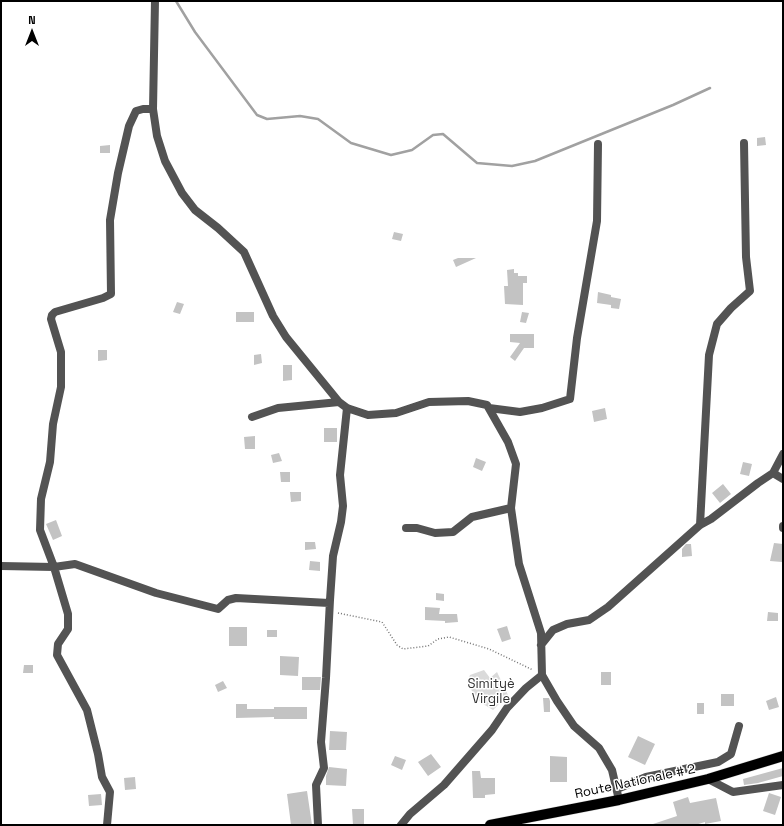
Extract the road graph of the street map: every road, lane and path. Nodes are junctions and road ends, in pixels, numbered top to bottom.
1 (155, 1) edge
2 (153, 109) junction
3 (744, 143) dead end
4 (598, 144) dead end
5 (340, 402) junction
6 (347, 408) junction
7 (489, 408) junction
8 (252, 418) dead end
9 (783, 454) edge
10 (773, 473) junction
11 (783, 479) edge
12 (511, 508) junction
13 (700, 525) junction
14 (406, 528) dead end
15 (1, 566) edge
16 (54, 567) junction
17 (330, 602) junction
18 (541, 645) junction
19 (542, 675) junction
20 (739, 726) dead end
21 (783, 756) edge
22 (708, 779) junction
23 (783, 785) edge
24 (617, 789) junction
25 (619, 800) junction
26 (107, 825) edge
27 (318, 825) edge
28 (401, 825) edge
29 (490, 825) edge

1 - 2 street
2 - 5 street
2 - 16 street
3 - 13 street
4 - 7 street
5 - 6 street
5 - 8 street
6 - 7 street
6 - 17 street
7 - 12 street
9 - 10 street
10 - 11 street
10 - 13 street
12 - 14 street
12 - 18 street
13 - 18 street
15 - 16 street
16 - 17 street
16 - 26 street
17 - 19 path
17 - 27 street
18 - 19 street
19 - 24 street
19 - 28 street
20 - 24 street
21 - 22 main road, Route Nationale # 2
22 - 23 street
22 - 25 main road, Route Nationale # 2
24 - 25 street
25 - 29 main road, Route Nationale # 2

